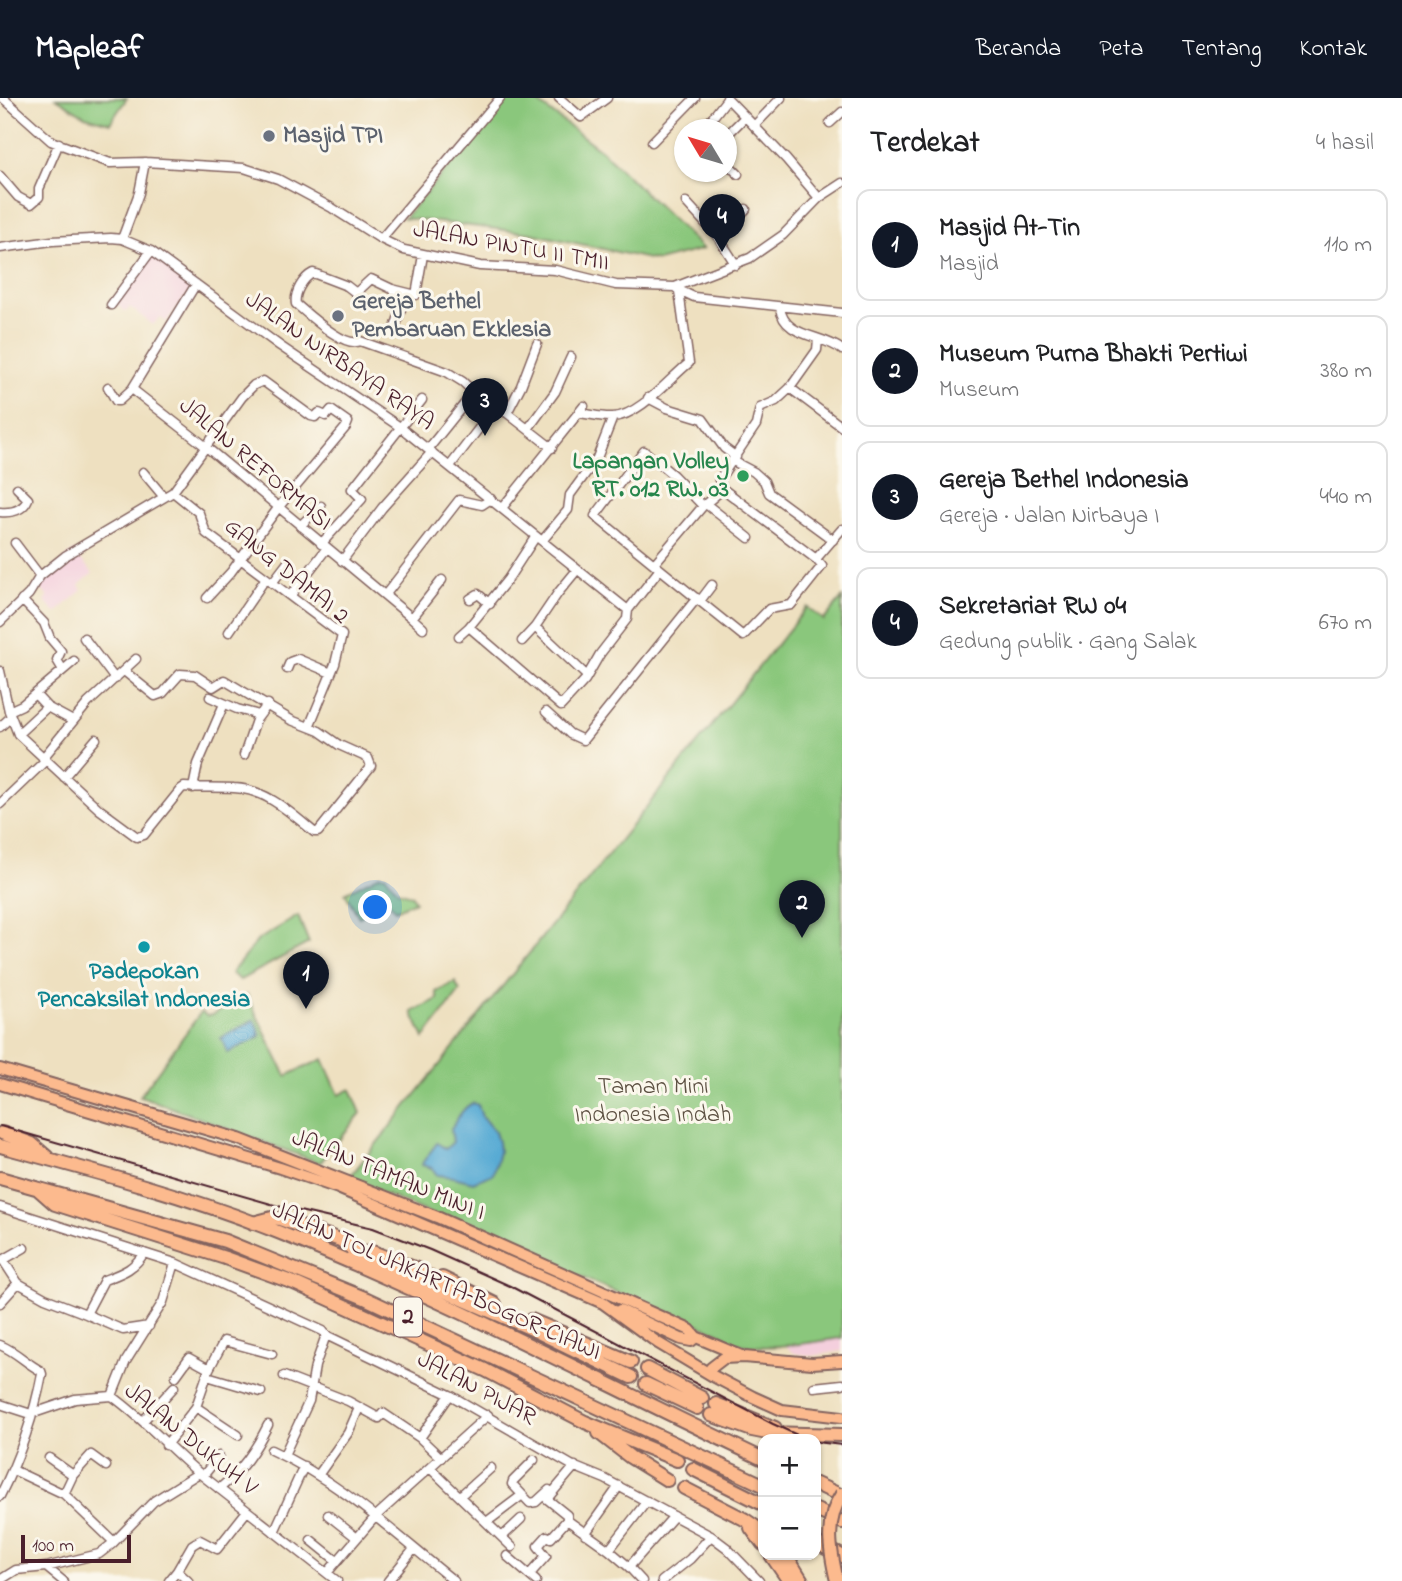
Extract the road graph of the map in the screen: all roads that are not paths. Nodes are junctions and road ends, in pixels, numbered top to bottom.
1 (3, 98) edge
2 (500, 98) edge
3 (559, 98) edge
4 (607, 98) edge
5 (695, 98) edge
6 (727, 98) edge
7 (781, 98) edge
8 (842, 112) edge
9 (745, 117) junction
10 (711, 119) edge
11 (830, 123) dead end
12 (737, 125) edge
13 (754, 126) junction
14 (652, 142) dead end
15 (59, 143) junction
16 (145, 162) junction
17 (0, 176) edge
18 (842, 183) edge
19 (819, 198) junction
20 (686, 202) dead end
21 (746, 209) dead end
22 (718, 237) junction
23 (122, 239) junction
24 (381, 239) junction
25 (0, 248) edge
26 (151, 251) junction
27 (423, 255) junction
28 (736, 265) junction
29 (196, 284) junction
30 (677, 289) junction
31 (406, 294) junction
32 (111, 305) dead end
33 (780, 307) junction
34 (842, 313) edge
35 (396, 325) dead end
36 (818, 339) junction
37 (537, 344) dead end
38 (842, 350) edge
39 (571, 357) dead end
40 (108, 387) dead end
41 (790, 388) junction
42 (132, 389) junction
43 (474, 393) junction
44 (648, 398) junction
45 (422, 400) dead end
46 (496, 406) junction
47 (507, 413) junction
48 (613, 418) junction
49 (400, 427) junction
50 (842, 427) edge
51 (528, 429) junction
52 (205, 446) junction
53 (552, 448) junction
54 (430, 450) junction
55 (734, 459) junction
56 (450, 466) junction
57 (143, 472) dead end
58 (17, 488) dead end
59 (723, 489) junction
60 (173, 492) junction
61 (163, 496) junction
62 (491, 499) junction
63 (705, 505) junction
64 (321, 506) dead end
65 (278, 508) junction
66 (502, 508) junction
67 (0, 512) edge
68 (300, 526) junction
69 (842, 529) edge
70 (749, 538) dead end
71 (539, 539) junction
72 (833, 540) junction
73 (15, 543) dead end
74 (324, 546) junction
75 (816, 559) junction
76 (241, 560) junction
77 (342, 561) junction
78 (288, 562) dead end
79 (657, 567) junction
80 (577, 570) junction
81 (40, 576) junction
82 (442, 580) dead end
83 (269, 581) junction
84 (712, 585) dead end
85 (386, 594) junction
86 (290, 596) junction
87 (207, 598) dead end
88 (470, 599) dead end
89 (698, 599) junction
90 (22, 600) junction
91 (490, 604) junction
92 (628, 610) junction
93 (412, 618) junction
94 (0, 622) edge
95 (469, 627) junction
96 (535, 627) junction
97 (423, 628) dead end
98 (229, 632) dead end
99 (459, 636) dead end
100 (84, 638) dead end
101 (522, 641) dead end
102 (136, 659) dead end
103 (74, 661) dead end
104 (287, 668) dead end
105 (0, 670) edge
106 (63, 670) junction
107 (124, 671) junction
108 (331, 673) junction
109 (587, 676) junction
110 (115, 678) junction
111 (35, 694) junction
112 (209, 697) dead end
113 (224, 704) junction
114 (268, 704) junction
115 (47, 706) junction
116 (546, 712) dead end
117 (10, 714) junction
118 (259, 715) junction
119 (73, 721) junction
120 (0, 727) edge
121 (309, 727) junction
122 (18, 734) junction
123 (96, 738) dead end
124 (244, 755) dead end
125 (44, 759) junction
126 (64, 777) junction
127 (193, 788) junction
128 (0, 804) edge
129 (0, 1069) edge
130 (0, 1084) edge
131 (1, 1139) edge
132 (0, 1178) edge
133 (38, 1189) junction
134 (0, 1206) edge
135 (253, 1223) junction
136 (342, 1241) junction
137 (24, 1248) dead end
138 (144, 1253) junction
139 (175, 1263) junction
140 (422, 1271) tunnel mouth
141 (442, 1278) tunnel mouth
142 (18, 1283) junction
143 (0, 1303) edge
144 (603, 1303) junction
145 (86, 1314) junction
146 (149, 1326) junction
147 (326, 1335) junction
148 (696, 1337) junction
149 (710, 1343) junction
150 (0, 1345) edge
151 (272, 1354) dead end
152 (744, 1357) junction
153 (842, 1361) edge
154 (631, 1362) dead end
155 (647, 1369) dead end
156 (712, 1372) junction
157 (208, 1373) junction
158 (176, 1376) dead end
159 (284, 1376) dead end
160 (631, 1377) dead end
161 (646, 1384) dead end
162 (842, 1384) edge
163 (312, 1385) junction
164 (174, 1387) dead end
165 (814, 1387) dead end
166 (261, 1392) dead end
167 (450, 1395) junction
168 (112, 1396) junction
169 (0, 1404) edge
170 (196, 1407) junction
171 (359, 1408) junction
172 (714, 1409) dead end
173 (31, 1414) junction
174 (488, 1415) junction
175 (842, 1417) edge
176 (143, 1421) junction
177 (585, 1422) junction
178 (268, 1425) dead end
179 (238, 1435) dead end
180 (842, 1435) edge
181 (420, 1437) junction
182 (166, 1445) junction
183 (271, 1450) dead end
184 (284, 1455) junction
185 (219, 1456) dead end
186 (758, 1457) edge
187 (49, 1458) dead end
188 (441, 1458) junction
189 (534, 1460) dead end
190 (677, 1460) dead end
191 (106, 1466) dead end
192 (304, 1466) junction
193 (574, 1466) junction
194 (430, 1468) junction
195 (491, 1468) dead end
196 (693, 1469) dead end
197 (13, 1470) junction
198 (201, 1474) junction
199 (319, 1474) junction
200 (73, 1475) junction
201 (667, 1480) dead end
202 (758, 1483) edge
203 (619, 1486) junction
204 (821, 1486) edge
205 (684, 1488) dead end
206 (219, 1489) junction
207 (64, 1494) junction
208 (842, 1495) edge
209 (0, 1496) edge
210 (460, 1496) junction
211 (521, 1496) junction
212 (647, 1501) junction
213 (758, 1502) edge
214 (247, 1511) junction
215 (821, 1512) edge
216 (328, 1515) dead end
217 (376, 1516) junction
218 (674, 1516) junction
219 (521, 1519) dead end
220 (744, 1519) junction
221 (567, 1520) junction
222 (488, 1521) junction
223 (842, 1522) edge
224 (758, 1529) edge
225 (274, 1532) junction
226 (585, 1534) junction
227 (503, 1536) junction
228 (711, 1536) junction
229 (357, 1538) junction
230 (758, 1538) edge
231 (311, 1540) dead end
232 (114, 1542) junction
233 (821, 1546) edge
234 (513, 1547) dead end
235 (414, 1549) junction
236 (609, 1550) junction
237 (508, 1556) dead end
238 (842, 1556) edge
239 (774, 1560) edge
240 (789, 1560) edge
241 (337, 1561) junction
242 (46, 1567) junction
243 (629, 1567) junction
244 (177, 1571) junction
245 (1, 1578) edge
246 (330, 1578) edge
247 (532, 1578) edge
248 (63, 1581) edge
249 (169, 1581) edge
250 (188, 1581) edge
251 (388, 1581) edge
252 (454, 1581) edge
253 (642, 1581) edge
254 (662, 1581) edge
255 (759, 1581) edge
256 (789, 1581) edge
257 (803, 1581) edge
258 (836, 1581) edge

1 - 15 street, JALAN PINTU II TMII
2 - 24 street
3 - 4 street
5 - 14 street
6 - 9 street
6 - 10 street
7 - 13 street
8 - 11 street
9 - 12 street
9 - 13 street
13 - 19 street
15 - 16 street, JALAN PINTU II TMII
15 - 17 street
16 - 23 street
16 - 24 street, JALAN PINTU II TMII
18 - 19 street
19 - 28 street
20 - 22 street
21 - 22 street
22 - 28 street
23 - 25 street
23 - 26 street, JALAN NIRBAYA RAYA
24 - 27 street, JALAN PINTU II TMII
26 - 29 street, JALAN NIRBAYA RAYA
26 - 32 street
27 - 30 street, JALAN PINTU II TMII
27 - 31 street
28 - 30 street
29 - 42 street
29 - 49 street, JALAN NIRBAYA RAYA
30 - 33 street
30 - 44 street
31 - 35 street
31 - 43 street
33 - 34 street
33 - 36 street
36 - 38 street
36 - 41 street
37 - 47 street
39 - 51 street
40 - 42 street
41 - 50 street
41 - 55 street
42 - 52 street, JALAN REFORMASI
43 - 46 street
43 - 54 street
44 - 48 street
44 - 55 street
45 - 49 street
46 - 47 street
46 - 56 street
47 - 51 street
48 - 53 street
48 - 71 street
49 - 54 street, JALAN NIRBAYA RAYA
49 - 74 street
51 - 53 street
52 - 60 street
52 - 65 street, JALAN REFORMASI
52 - 65 street
53 - 66 street
54 - 56 street, JALAN NIRBAYA RAYA
54 - 77 street
55 - 59 street
55 - 72 street
56 - 62 street, JALAN NIRBAYA RAYA
57 - 61 street
58 - 67 street
59 - 63 street
59 - 75 street
60 - 61 street
60 - 76 street, GANG DAMAI 2
61 - 81 street
62 - 66 street, JALAN NIRBAYA RAYA
62 - 85 street
63 - 70 street
63 - 79 street
63 - 79 street
64 - 68 street
65 - 68 street, JALAN REFORMASI
65 - 76 street
66 - 71 street, JALAN NIRBAYA RAYA
68 - 74 street, JALAN REFORMASI
69 - 72 street
71 - 80 street, JALAN NIRBAYA RAYA
71 - 91 street
72 - 75 street
73 - 81 street
74 - 77 street, JALAN REFORMASI
74 - 86 street
75 - 89 street
76 - 83 street, GANG DAMAI 2
76 - 87 street
77 - 85 street, JALAN REFORMASI
78 - 83 street
79 - 89 street
79 - 92 street
80 - 92 street, JALAN NIRBAYA RAYA
80 - 96 street
81 - 90 street
82 - 93 street
83 - 86 street, GANG DAMAI 2
83 - 98 street
84 - 89 street
85 - 93 street, JALAN REFORMASI
86 - 108 street, GANG DAMAI 2
88 - 91 street
89 - 116 street
90 - 94 street
90 - 106 street
91 - 95 street
92 - 109 street
93 - 97 street, JALAN REFORMASI
95 - 99 street
95 - 109 street
96 - 101 street
96 - 109 street
100 - 110 street
102 - 107 street
103 - 106 street
104 - 108 street
105 - 117 street
106 - 111 street
107 - 110 street
107 - 114 street
108 - 121 street, GANG DAMAI 2
110 - 119 street
111 - 115 street
111 - 117 street
112 - 113 street
113 - 118 street
113 - 127 street
114 - 118 street
114 - 121 street
115 - 119 street
115 - 122 street
117 - 120 street
117 - 122 street
118 - 124 street
119 - 125 street
121 - 127 street
122 - 125 street
123 - 126 street
125 - 126 street
125 - 128 street
126 - 127 street
129 - 148 main road, JALAN TAMAN MINI I
130 - 144 main road, JALAN TAMAN MINI I
131 - 135 highway, JALAN TOL JAKARTA–BOGOR–CIAWI / 2
132 - 133 highway, JALAN TOL JAKARTA–BOGOR–CIAWI / 2
133 - 177 highway
133 - 202 highway, JALAN TOL JAKARTA–BOGOR–CIAWI / 2
134 - 138 street, JALAN PIJAR
135 - 136 highway
135 - 186 highway, JALAN TOL JAKARTA–BOGOR–CIAWI / 2
136 - 140 highway
136 - 160 highway
137 - 142 street
138 - 139 street, JALAN PIJAR
138 - 145 street
139 - 146 street
139 - 147 street, JALAN PIJAR
141 - 154 highway
142 - 143 street
142 - 145 street
144 - 148 main road
144 - 156 main road, JALAN TAMAN MINI I
145 - 146 street
146 - 168 street
147 - 163 street
147 - 167 street, JALAN PIJAR
148 - 149 main road, JALAN TAMAN MINI I
149 - 152 main road, JALAN TAMAN MINI I
149 - 156 main road
150 - 173 street
151 - 157 street
152 - 153 main road
152 - 156 main road
155 - 161 highway
156 - 175 main road, JALAN TAMAN MINI I
157 - 158 street
157 - 166 street
157 - 170 street
159 - 163 street
162 - 165 street
163 - 171 street
163 - 184 street
164 - 176 street
167 - 174 street, JALAN PIJAR
167 - 181 street
168 - 173 street, JALAN DUKUH V
168 - 176 street, JALAN DUKUH V
169 - 173 street
170 - 179 street
170 - 182 street
171 - 181 street
171 - 199 street
172 - 180 highway
173 - 197 street
174 - 188 street
174 - 193 street, JALAN PIJAR
176 - 182 street, JALAN DUKUH V
177 - 190 highway
177 - 201 highway
178 - 206 street
181 - 188 street
182 - 198 street, JALAN DUKUH V
183 - 184 street
184 - 192 street
185 - 198 street
187 - 200 street
188 - 194 street
189 - 211 street
191 - 200 street
192 - 199 street
192 - 225 street
193 - 203 street, JALAN PIJAR
193 - 211 street
193 - 221 street
194 - 210 street
194 - 217 street
195 - 210 street
196 - 213 highway
197 - 207 street
197 - 209 street
198 - 206 street, JALAN DUKUH V
198 - 232 street
199 - 217 street
200 - 207 street
203 - 212 street, JALAN PIJAR
203 - 226 street
204 - 208 highway
205 - 220 highway
206 - 214 street, JALAN DUKUH V
207 - 232 street
208 - 258 highway, bridge
210 - 222 street
211 - 222 street
212 - 218 street, JALAN PIJAR
212 - 236 street
214 - 225 street, JALAN DUKUH V
214 - 244 street
215 - 223 highway
216 - 229 street
217 - 229 street
217 - 235 street
218 - 228 street, JALAN PIJAR
218 - 243 street
219 - 227 street
220 - 224 highway
220 - 230 highway
221 - 226 street
221 - 247 street
222 - 227 street
225 - 246 street, JALAN DUKUH V
226 - 236 street
227 - 234 street
228 - 254 street
228 - 255 street, JALAN PIJAR
229 - 241 street
231 - 241 street
232 - 242 street
233 - 238 highway
235 - 251 street
235 - 252 street
236 - 243 street
237 - 247 street
239 - 256 highway
240 - 257 highway
241 - 246 street
242 - 245 street
242 - 248 street
243 - 253 street
244 - 249 street
244 - 250 street

